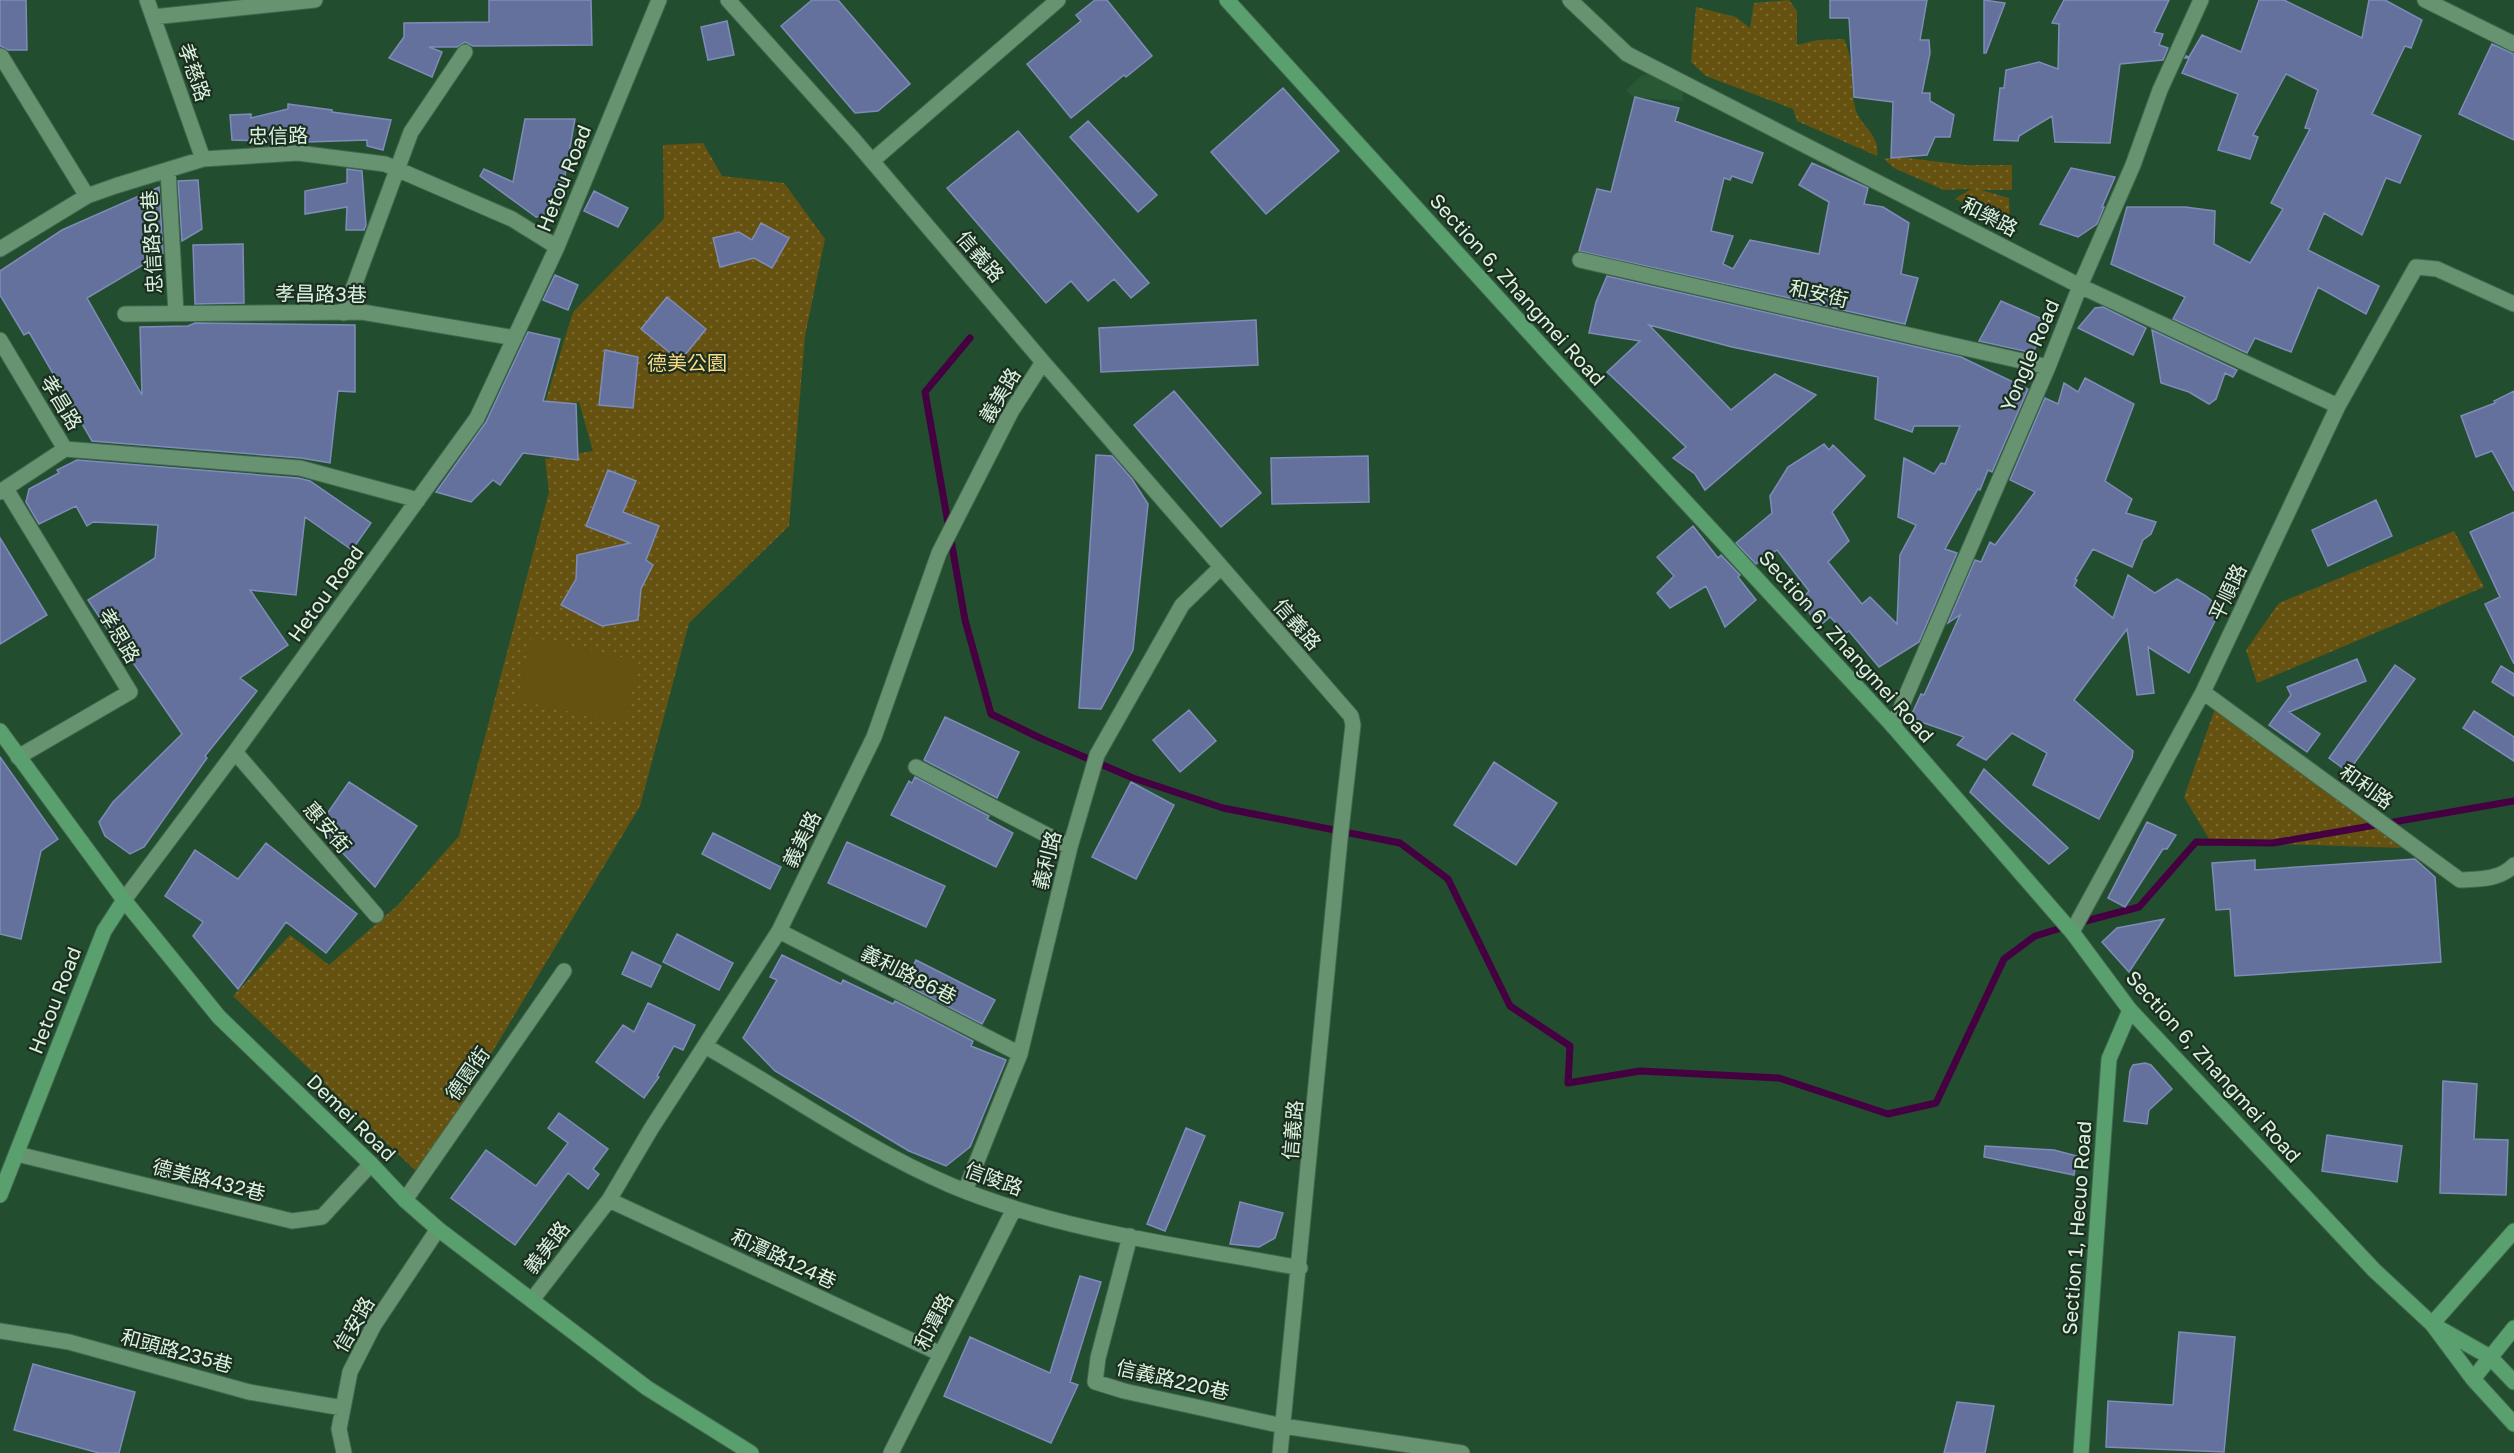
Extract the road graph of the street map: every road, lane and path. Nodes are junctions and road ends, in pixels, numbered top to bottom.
1 (147, 0) edge
2 (315, 0) edge
3 (659, 0) edge
4 (728, 0) edge
5 (1058, 0) edge
6 (1227, 0) edge
7 (1570, 0) edge
8 (2201, 0) edge
9 (2425, 0) edge
10 (153, 17) junction
11 (2514, 44) edge
12 (465, 52) dead end
13 (1, 56) edge
14 (203, 159) junction
15 (872, 161) junction
16 (397, 169) junction
17 (168, 170) junction
18 (87, 196) junction
19 (557, 247) junction
20 (0, 249) edge
21 (1580, 260) dead end
22 (2080, 286) junction
23 (2514, 304) edge
24 (176, 313) junction
25 (344, 313) junction
26 (124, 314) dead end
27 (515, 338) junction
28 (0, 340) edge
29 (1043, 362) junction
30 (2048, 367) junction
31 (2338, 406) junction
32 (65, 449) junction
33 (3, 491) edge
34 (418, 500) junction
35 (1221, 567) junction
36 (2203, 692) junction
37 (1893, 726) junction
38 (0, 731) edge
39 (235, 752) junction
40 (18, 757) junction
41 (916, 767) dead end
42 (1070, 847) junction
43 (2514, 865) edge
44 (124, 900) junction
45 (376, 915) dead end
46 (779, 932) junction
47 (2072, 932) junction
48 (564, 971) dead end
49 (2130, 1010) junction
50 (705, 1046) junction
51 (1020, 1054) junction
52 (17, 1154) junction
53 (371, 1164) junction
54 (965, 1191) junction
55 (0, 1195) edge
56 (405, 1200) junction
57 (609, 1200) junction
58 (1014, 1209) junction
59 (438, 1229) junction
60 (2514, 1231) edge
61 (1130, 1236) junction
62 (1300, 1268) junction
63 (532, 1300) junction
64 (2432, 1324) junction
65 (2514, 1328) edge
66 (0, 1331) edge
67 (940, 1354) junction
68 (2490, 1357) junction
69 (2473, 1379) junction
70 (2514, 1382) edge
71 (343, 1408) junction
72 (2514, 1424) edge
73 (1283, 1426) junction
74 (344, 1453) edge
75 (751, 1453) edge
76 (891, 1453) edge
77 (1280, 1453) edge
78 (1462, 1453) edge
79 (2081, 1453) edge

1 - 10 street, 孝慈路
2 - 10 street
3 - 19 street, Hetou Road
4 - 15 street, 信義路
5 - 15 street
6 - 37 street, Section 6, Zhangmei Road
7 - 22 street, 和樂路
8 - 22 street, Yongle Road
9 - 11 street
10 - 14 street, 孝慈路
12 - 16 street
13 - 18 street
14 - 16 street, 忠信路
14 - 17 street, 忠信路
15 - 29 street, 信義路
16 - 19 street, 忠信路
16 - 25 street
17 - 18 street, 忠信路
17 - 24 street, 忠信路50巷
18 - 20 street, 忠信路
19 - 27 street, Hetou Road
21 - 30 street, 和安街
22 - 30 street, Yongle Road
22 - 31 street, 和樂路
23 - 31 street, 平順路
24 - 25 street, 孝昌路3巷
24 - 26 street, 孝昌路3巷
25 - 27 street, 孝昌路3巷
27 - 34 street, Hetou Road
28 - 32 street, 孝昌路
29 - 35 street, 信義路
29 - 46 street, 義美路
30 - 37 street, Yongle Road
31 - 36 street, 平順路
32 - 33 street, 孝昌路
32 - 34 street
33 - 40 street, 孝思路
34 - 39 street, Hetou Road
35 - 42 street, 義利路
35 - 62 street, 信義路
36 - 43 street, 和利路
36 - 47 street, 平順路
37 - 47 street, Section 6, Zhangmei Road
38 - 40 street, Demei Road
39 - 44 street, Hetou Road
39 - 45 street, 惠安街
40 - 44 street, Demei Road
41 - 42 street
42 - 51 street, 義利路
44 - 52 street, Hetou Road
44 - 53 street, Demei Road
46 - 50 street, 義美路
46 - 51 street, 義利路86巷
47 - 49 street, Section 6, Zhangmei Road
48 - 56 street, 德園街
49 - 64 street, Section 6, Zhangmei Road
49 - 79 street, Section 1, Hecuo Road
50 - 54 street, 信陵路
50 - 57 street, 義美路
51 - 54 street, 義利路
52 - 53 street, 德美路432巷
52 - 55 street, Hetou Road
53 - 56 street, Demei Road
54 - 58 street, 信陵路
56 - 59 street, Demei Road
57 - 63 street, 義美路
57 - 67 street, 和潭路124巷
58 - 61 street, 信陵路
58 - 67 street, 和潭路
59 - 63 street, Demei Road
59 - 71 street, 信安路
60 - 64 street
61 - 62 street, 信陵路
61 - 73 street, 信義路220巷
62 - 73 street, 信義路
63 - 75 street, Demei Road
64 - 68 street
64 - 69 street
65 - 68 street
66 - 71 street, 和頭路235巷
67 - 76 street, 和潭路
68 - 69 street
68 - 70 street
69 - 72 street
71 - 74 street, 信安路
73 - 77 street, 信義路
73 - 78 street

